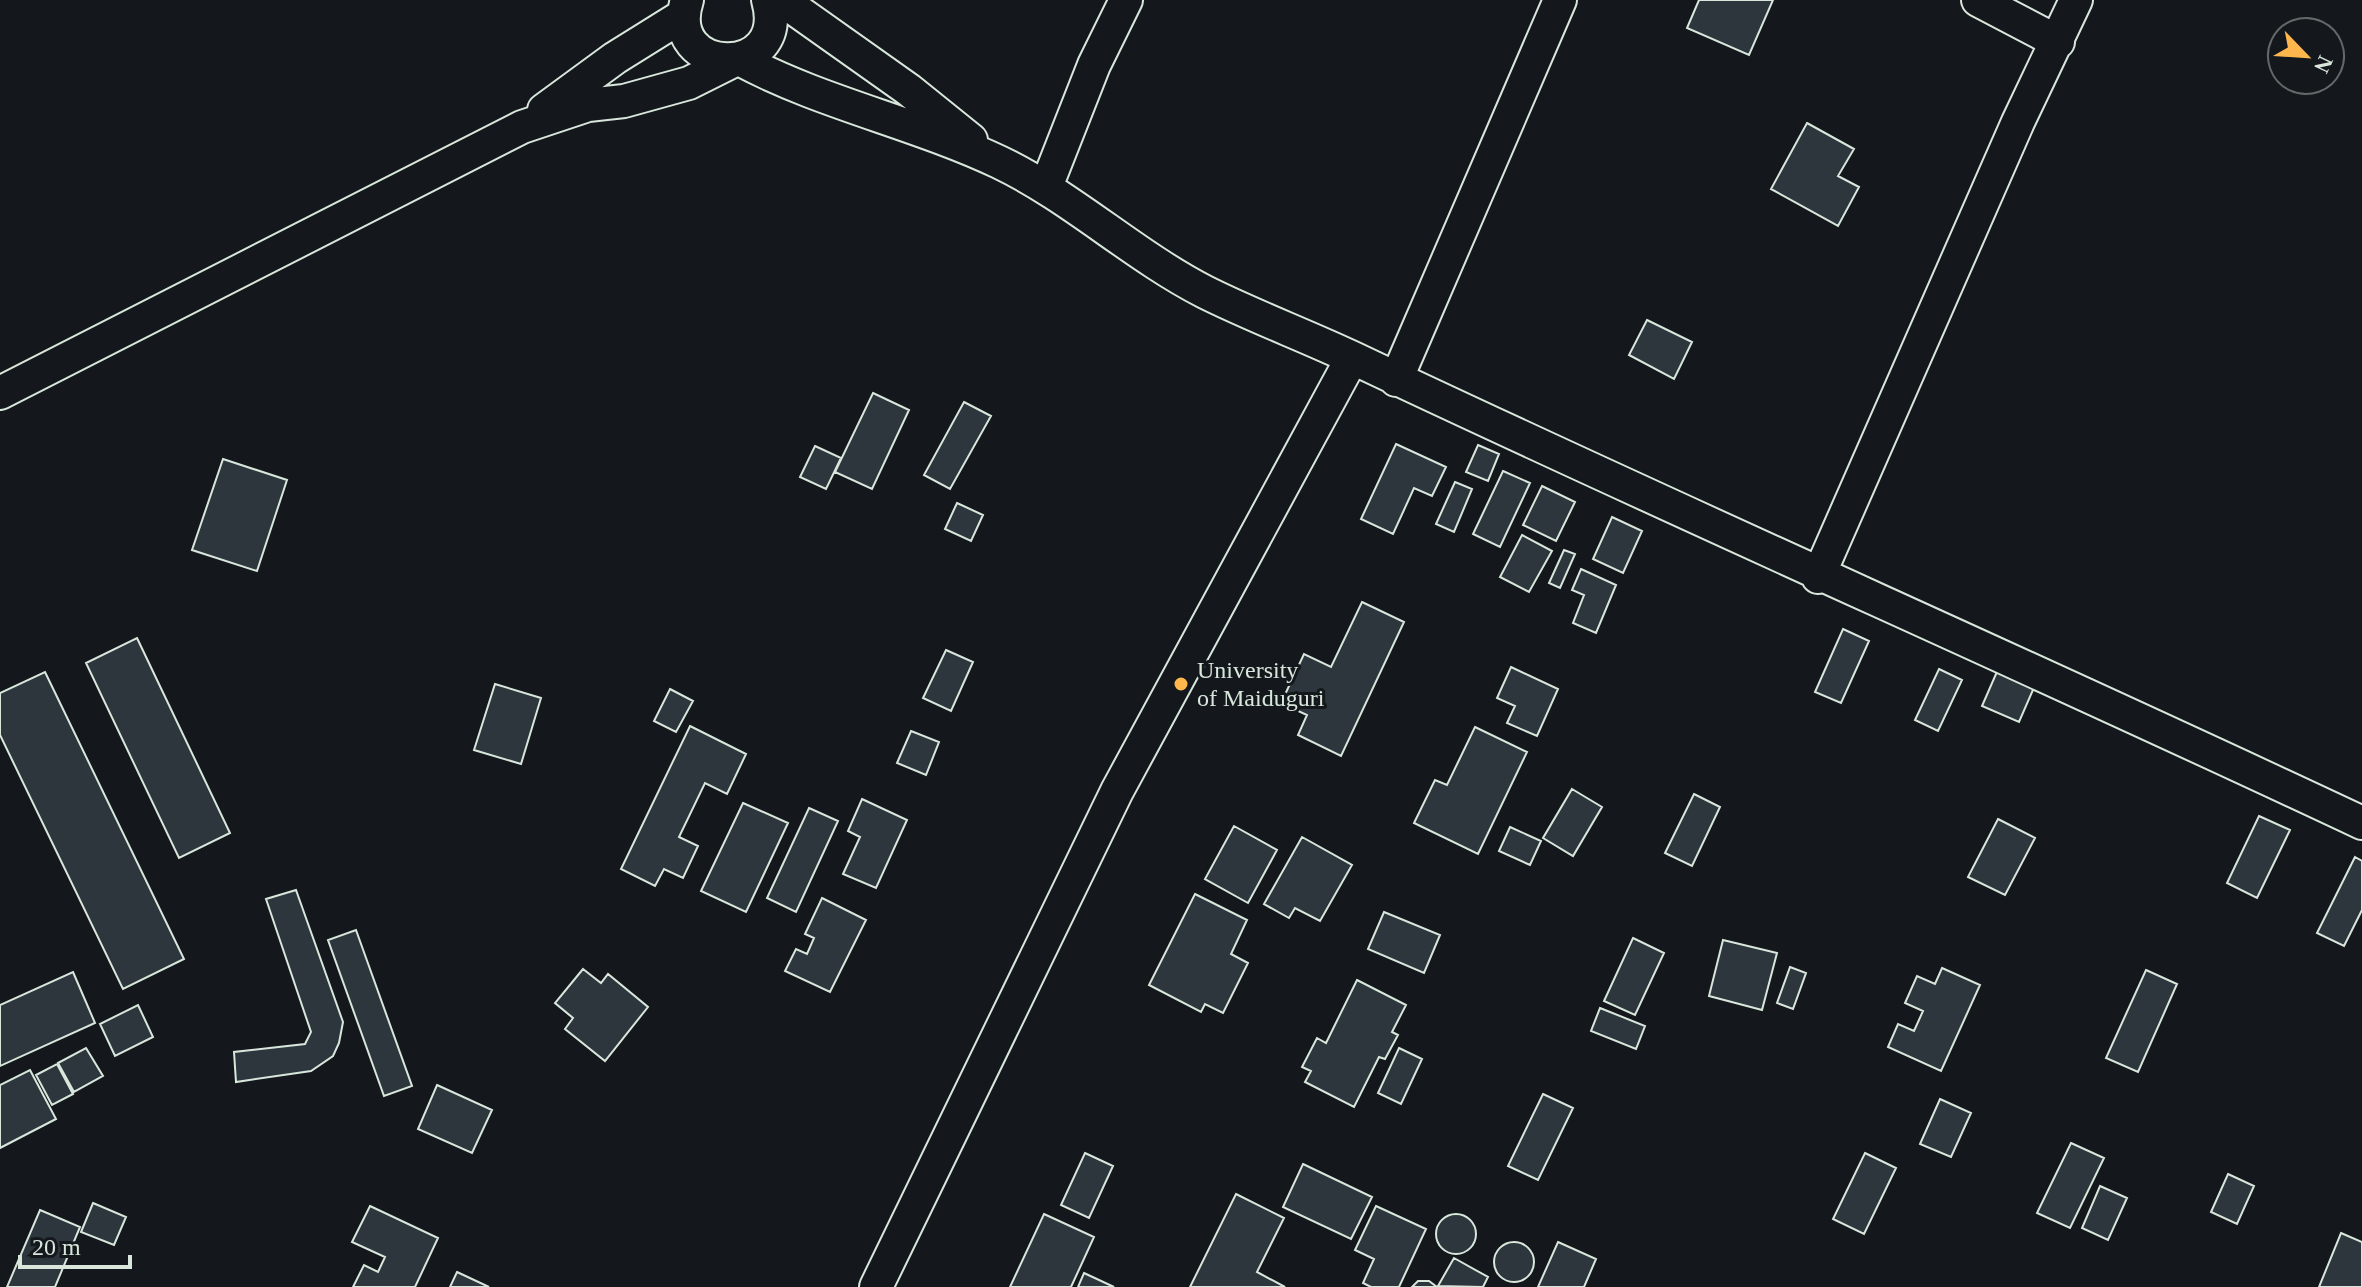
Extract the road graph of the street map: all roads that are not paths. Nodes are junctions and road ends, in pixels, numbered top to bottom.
1 (768, 0) edge
2 (782, 0) edge
3 (1126, 0) edge
4 (1560, 0) edge
5 (1978, 0) edge
6 (2076, 0) edge
7 (686, 8) edge
8 (2058, 42) junction
9 (736, 60) junction
10 (522, 127) junction
11 (998, 162) junction
12 (1046, 187) junction
13 (1352, 358) junction
14 (1396, 380) junction
15 (0, 393) edge
16 (1818, 577) junction
17 (2362, 823) edge
18 (876, 1287) edge

1 - 9 street
2 - 11 street
3 - 12 street
4 - 14 street
5 - 8 street
6 - 8 street
7 - 9 street
7 - 10 street
8 - 16 street
9 - 10 street
9 - 11 street
10 - 15 street
11 - 12 street
12 - 13 street
13 - 14 street
13 - 18 street
14 - 16 street
16 - 17 street

